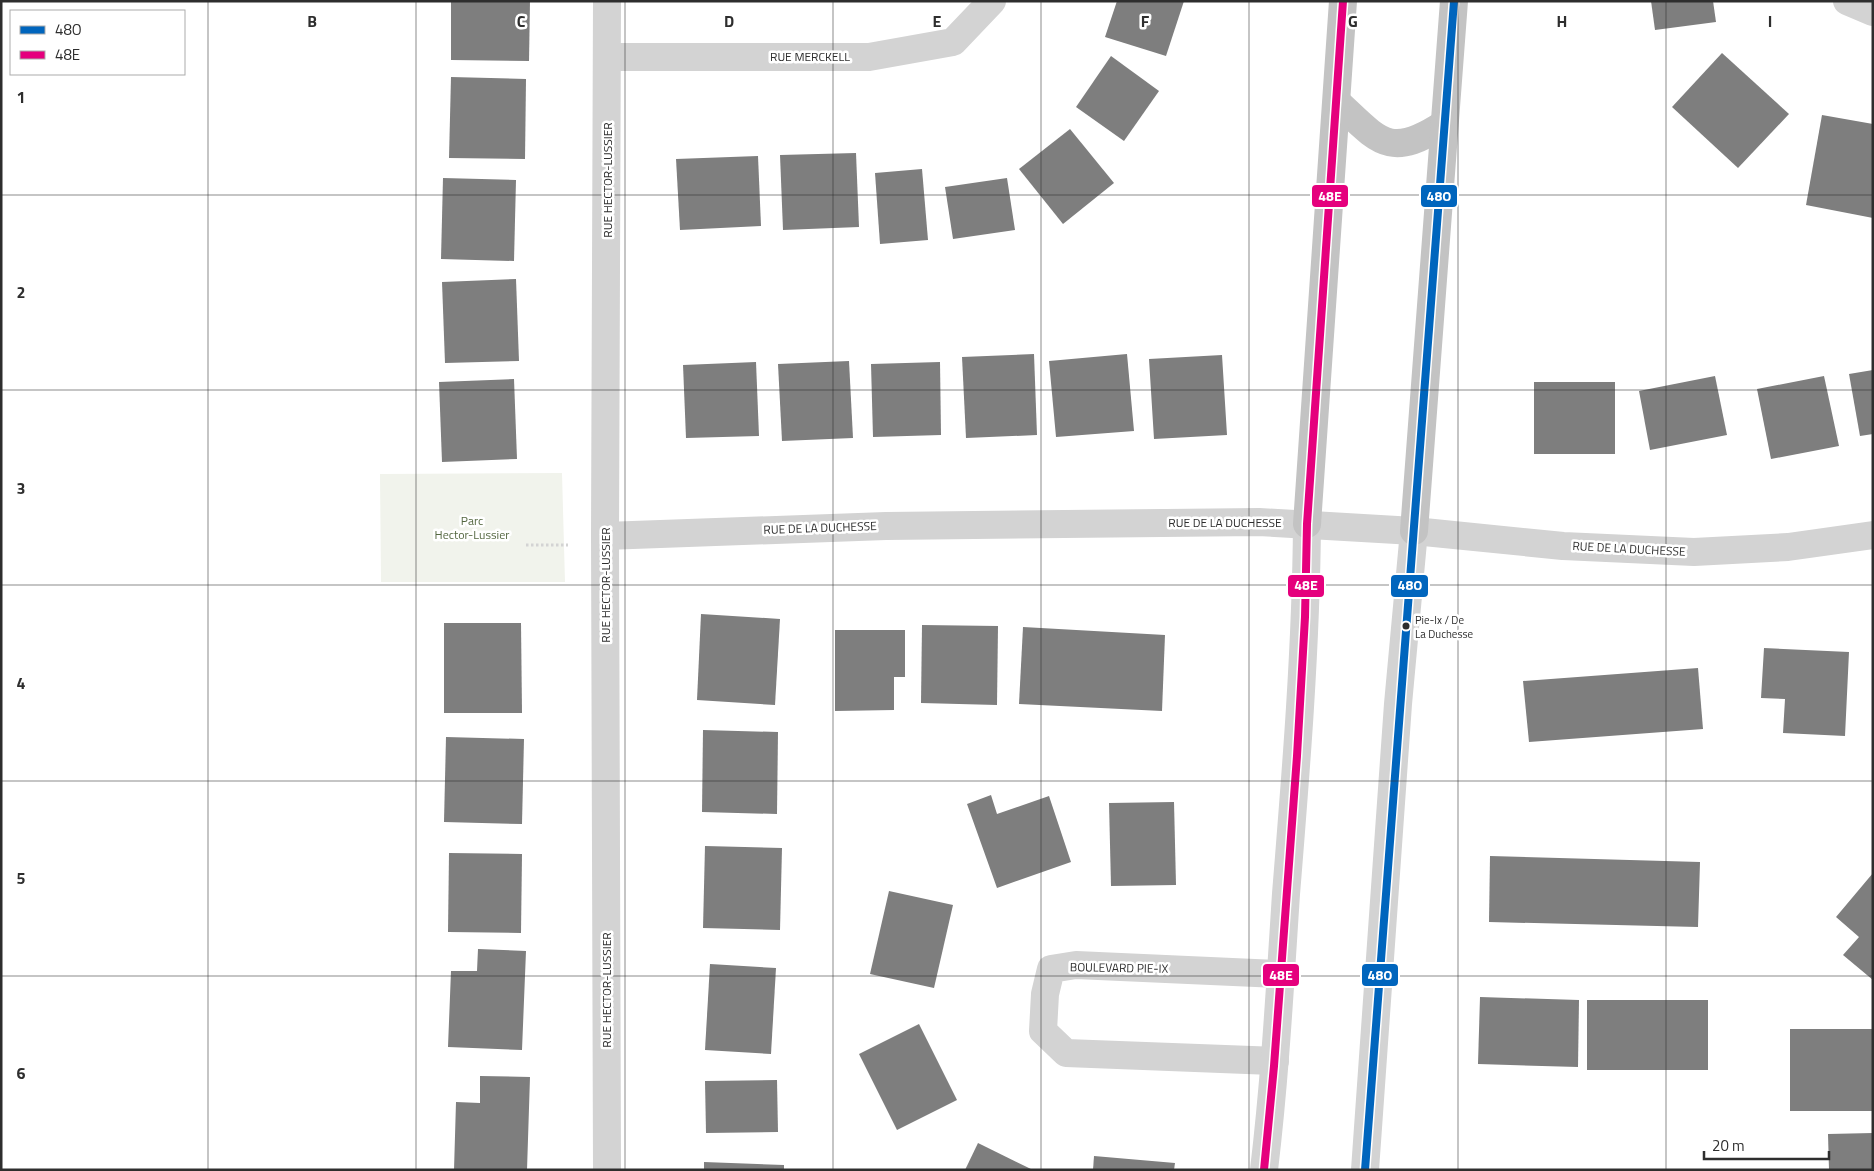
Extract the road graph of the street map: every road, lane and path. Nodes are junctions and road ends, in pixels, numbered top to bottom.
1 (608, 1) edge
2 (992, 1) edge
3 (1343, 1) edge
4 (1454, 1) edge
5 (1847, 1) edge
6 (1873, 12) edge
7 (609, 58) junction
8 (1337, 102) junction
9 (1444, 124) junction
10 (1307, 524) junction
11 (1414, 531) junction
12 (1873, 535) edge
13 (605, 536) junction
14 (526, 545) dead end
15 (568, 545) dead end
16 (1280, 974) junction
17 (1275, 1061) junction
18 (607, 1170) edge
19 (1264, 1170) edge
20 (1364, 1170) edge

1 - 7 street, RUE HECTOR-LUSSIER
2 - 7 street, RUE MERCKELL
3 - 8 highway
4 - 9 highway
5 - 6 street
7 - 13 street, RUE HECTOR-LUSSIER
8 - 9 highway
8 - 10 highway
9 - 11 highway
10 - 11 street, RUE DE LA DUCHESSE
10 - 13 street, RUE DE LA DUCHESSE
10 - 16 street
11 - 12 street, RUE DE LA DUCHESSE
11 - 20 street
13 - 18 street, RUE HECTOR-LUSSIER
14 - 15 path
16 - 17 street
16 - 17 street, BOULEVARD PIE-IX
17 - 19 street

